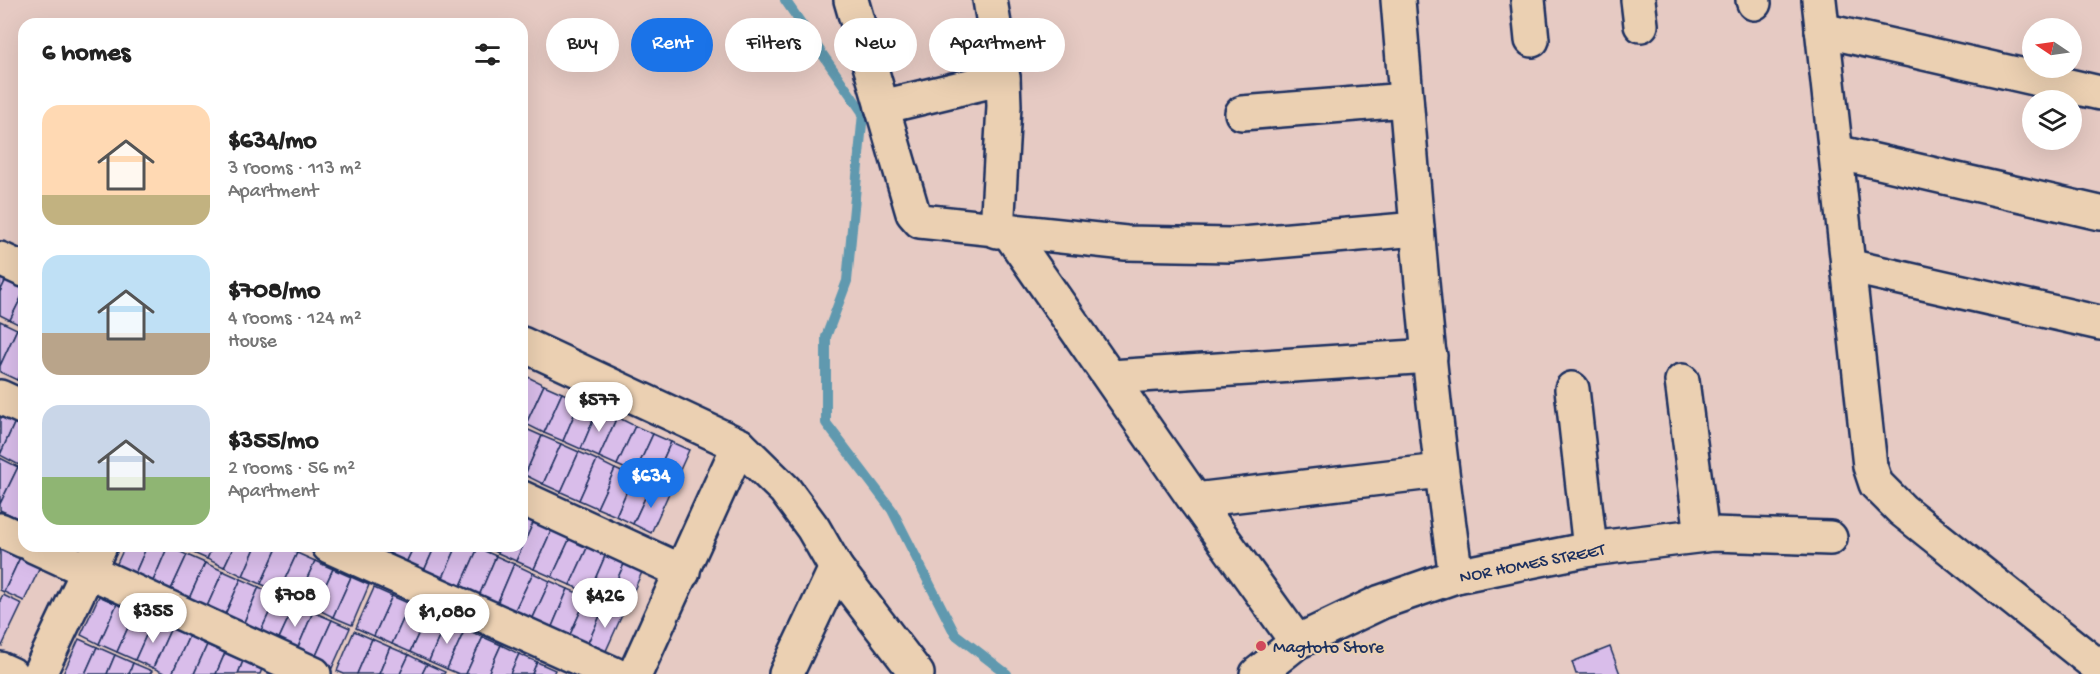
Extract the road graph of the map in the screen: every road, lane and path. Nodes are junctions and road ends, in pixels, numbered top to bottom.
1 (851, 0) edge
2 (990, 0) edge
3 (1398, 0) edge
4 (1528, 0) edge
5 (1821, 15) edge
6 (1532, 40) dead end
7 (1003, 78) junction
8 (2100, 93) edge
9 (1406, 100) junction
10 (882, 107) junction
11 (1242, 113) dead end
12 (1836, 152) junction
13 (2100, 213) edge
14 (1417, 229) junction
15 (1003, 231) junction
16 (0, 259) edge
17 (1848, 266) junction
18 (18, 267) edge
19 (2100, 322) edge
20 (528, 347) edge
21 (1430, 356) junction
22 (1111, 377) junction
23 (1682, 381) dead end
24 (1572, 389) dead end
25 (0, 397) edge
26 (18, 405) edge
27 (739, 445) junction
28 (1440, 471) junction
29 (1195, 500) junction
30 (528, 501) edge
31 (0, 530) edge
32 (1702, 536) junction
33 (18, 538) edge
34 (1830, 538) dead end
35 (1590, 549) junction
36 (62, 552) edge
37 (342, 552) edge
38 (94, 559) edge
39 (836, 568) junction
40 (683, 572) junction
41 (1456, 576) junction
42 (1297, 642) junction
43 (2100, 668) edge
44 (0, 669) edge
45 (11, 674) edge
46 (39, 674) edge
47 (314, 674) edge
48 (614, 674) edge
49 (635, 674) edge
50 (786, 674) edge
51 (917, 674) edge
52 (1257, 674) edge

1 - 10 street
2 - 7 street
3 - 9 street
4 - 6 street
5 - 8 street
5 - 12 street
7 - 10 street
7 - 15 street
9 - 11 street
9 - 14 street
10 - 15 street
12 - 13 street
12 - 17 street
14 - 15 street
14 - 21 street
15 - 22 street
16 - 18 street
17 - 19 street
17 - 43 street
20 - 27 street
21 - 22 street
21 - 28 street
22 - 29 street
23 - 32 street
24 - 35 street
25 - 26 street
27 - 39 street
27 - 40 street
28 - 29 street
28 - 41 street
29 - 42 street
30 - 40 street
31 - 33 street
32 - 34 street, NOR HOMES STREET
32 - 35 street, NOR HOMES STREET
35 - 41 street, NOR HOMES STREET
36 - 38 street
37 - 48 street
38 - 46 street
38 - 47 street
39 - 50 street
39 - 51 street
40 - 49 street
41 - 42 street, NOR HOMES STREET
42 - 52 street, NOR HOMES STREET
44 - 45 street

